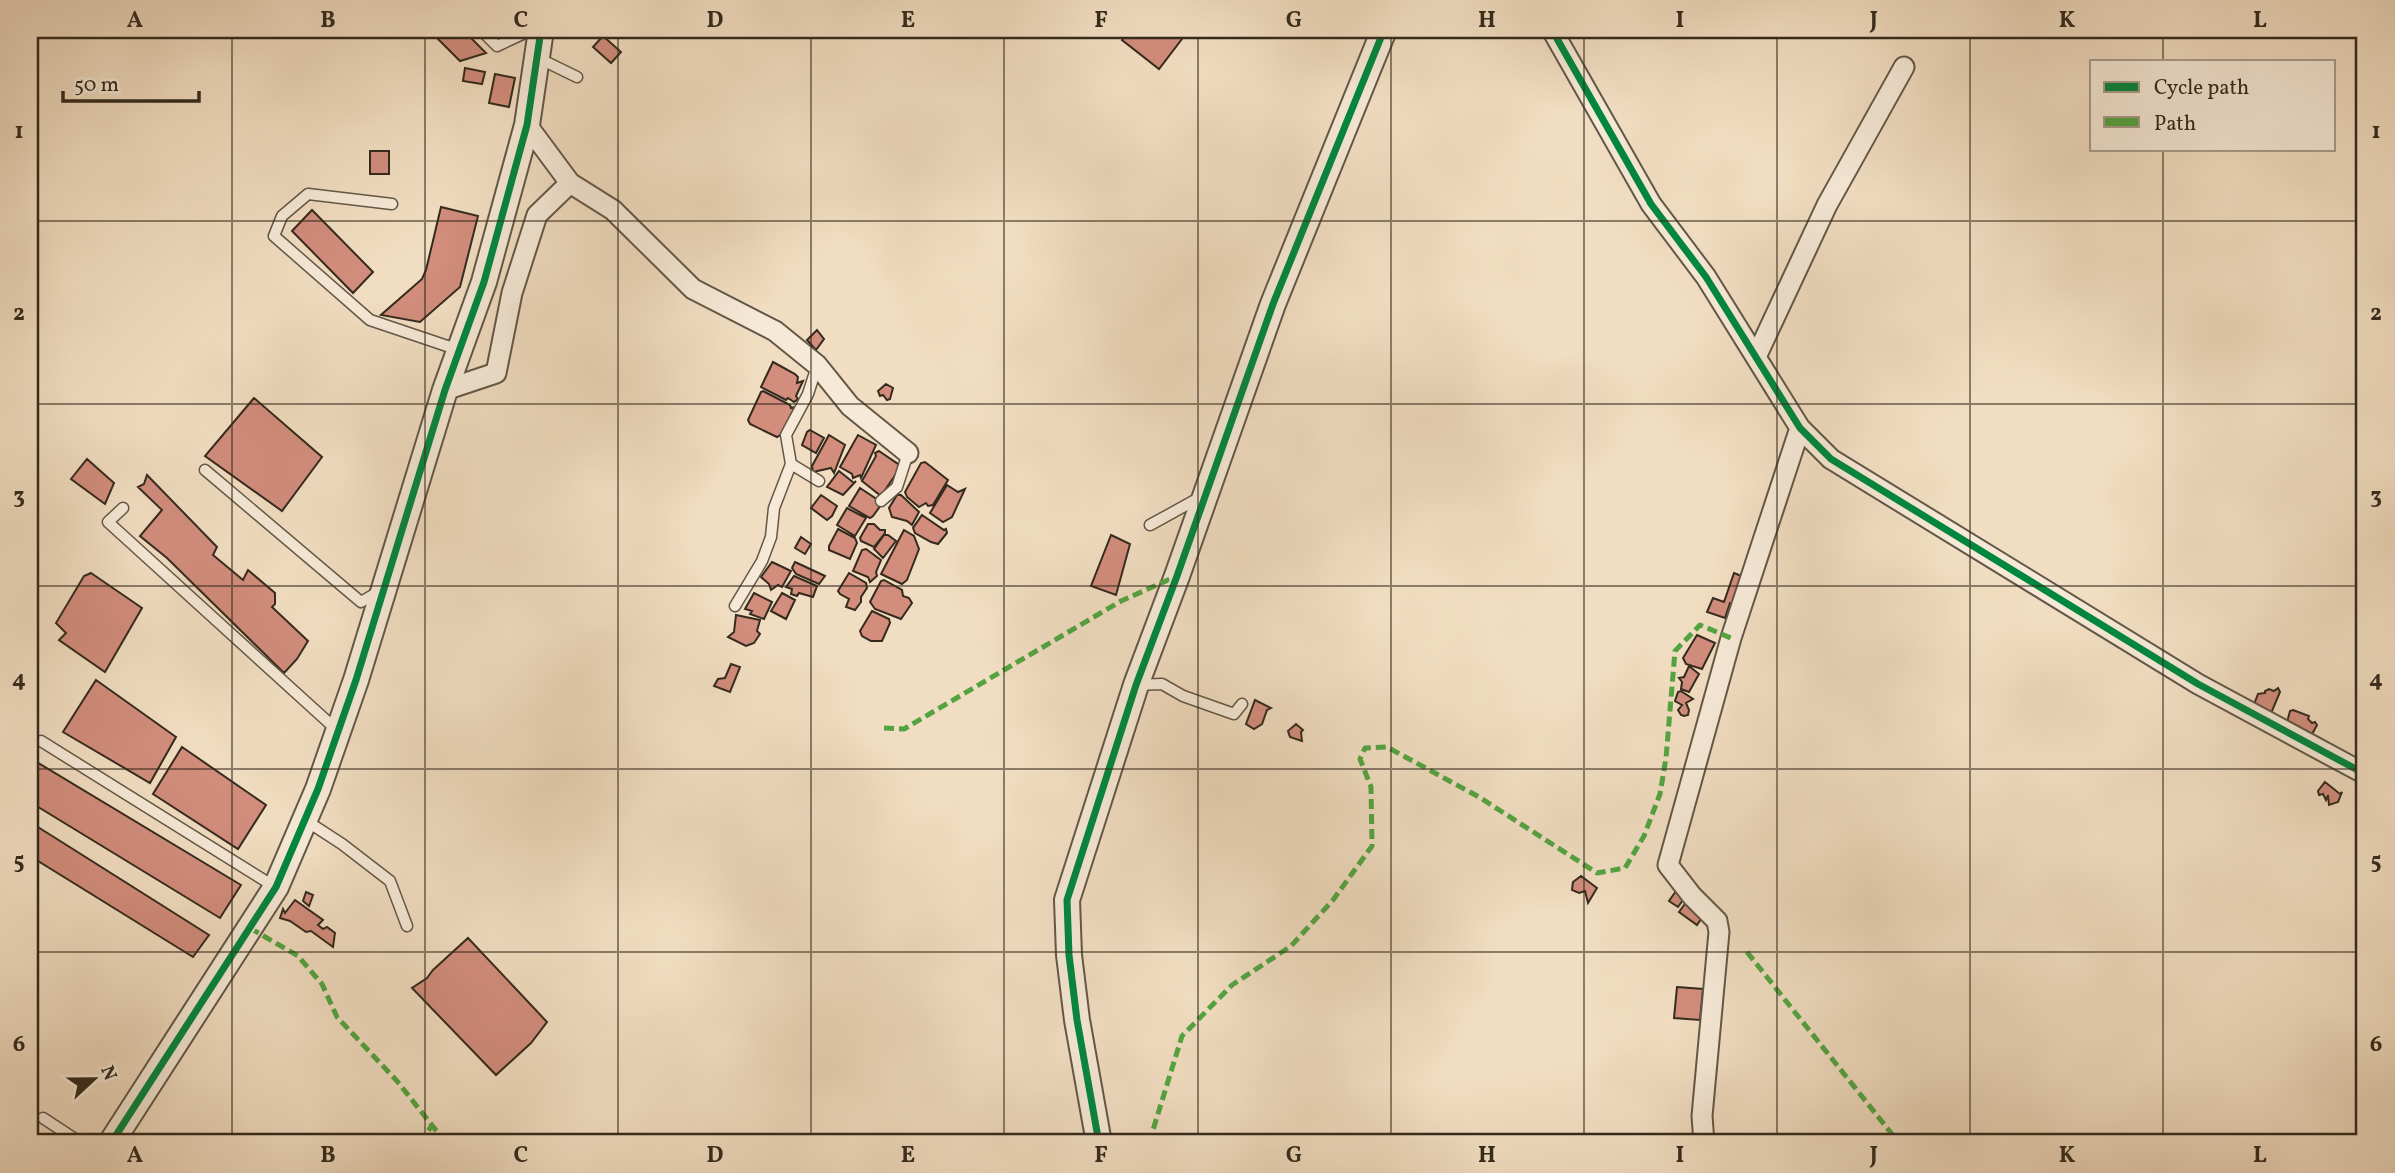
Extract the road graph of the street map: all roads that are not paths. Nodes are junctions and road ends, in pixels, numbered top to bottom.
1 (481, 30) edge
2 (531, 30) edge
3 (541, 30) edge
4 (1384, 30) edge
5 (1552, 30) edge
6 (537, 58) junction
7 (1904, 66) dead end
8 (577, 77) dead end
9 (527, 125) junction
10 (570, 183) junction
11 (392, 204) dead end
12 (460, 350) junction
13 (1756, 357) junction
14 (817, 365) junction
15 (445, 390) junction
16 (1800, 428) junction
17 (908, 453) joint
18 (791, 464) junction
19 (205, 470) dead end
20 (819, 481) dead end
21 (1206, 495) junction
22 (881, 501) dead end
23 (123, 508) dead end
24 (1150, 525) dead end
25 (385, 588) junction
26 (735, 606) dead end
27 (1136, 685) junction
28 (1242, 704) dead end
29 (338, 731) junction
30 (41, 741) dead end
31 (2365, 774) edge
32 (305, 820) junction
33 (276, 887) junction
34 (407, 926) dead end
35 (43, 1118) dead end
36 (80, 1143) edge
37 (111, 1143) edge
38 (1099, 1143) edge
39 (1704, 1143) edge

1 - 2 lane
3 - 6 street
4 - 21 street
5 - 13 street
6 - 8 lane
6 - 9 street
7 - 13 street
9 - 10 street
9 - 12 street
10 - 14 street
10 - 15 street
11 - 12 lane
12 - 15 street
13 - 16 street
14 - 17 street
14 - 18 lane
15 - 25 street
16 - 31 street
16 - 39 street
17 - 22 lane
18 - 20 lane
18 - 26 lane
19 - 25 lane
21 - 24 lane
21 - 27 street
23 - 29 lane
25 - 29 street
27 - 28 lane
27 - 38 street
29 - 32 street
30 - 33 lane
32 - 33 street
32 - 34 lane
33 - 37 street
35 - 36 lane

